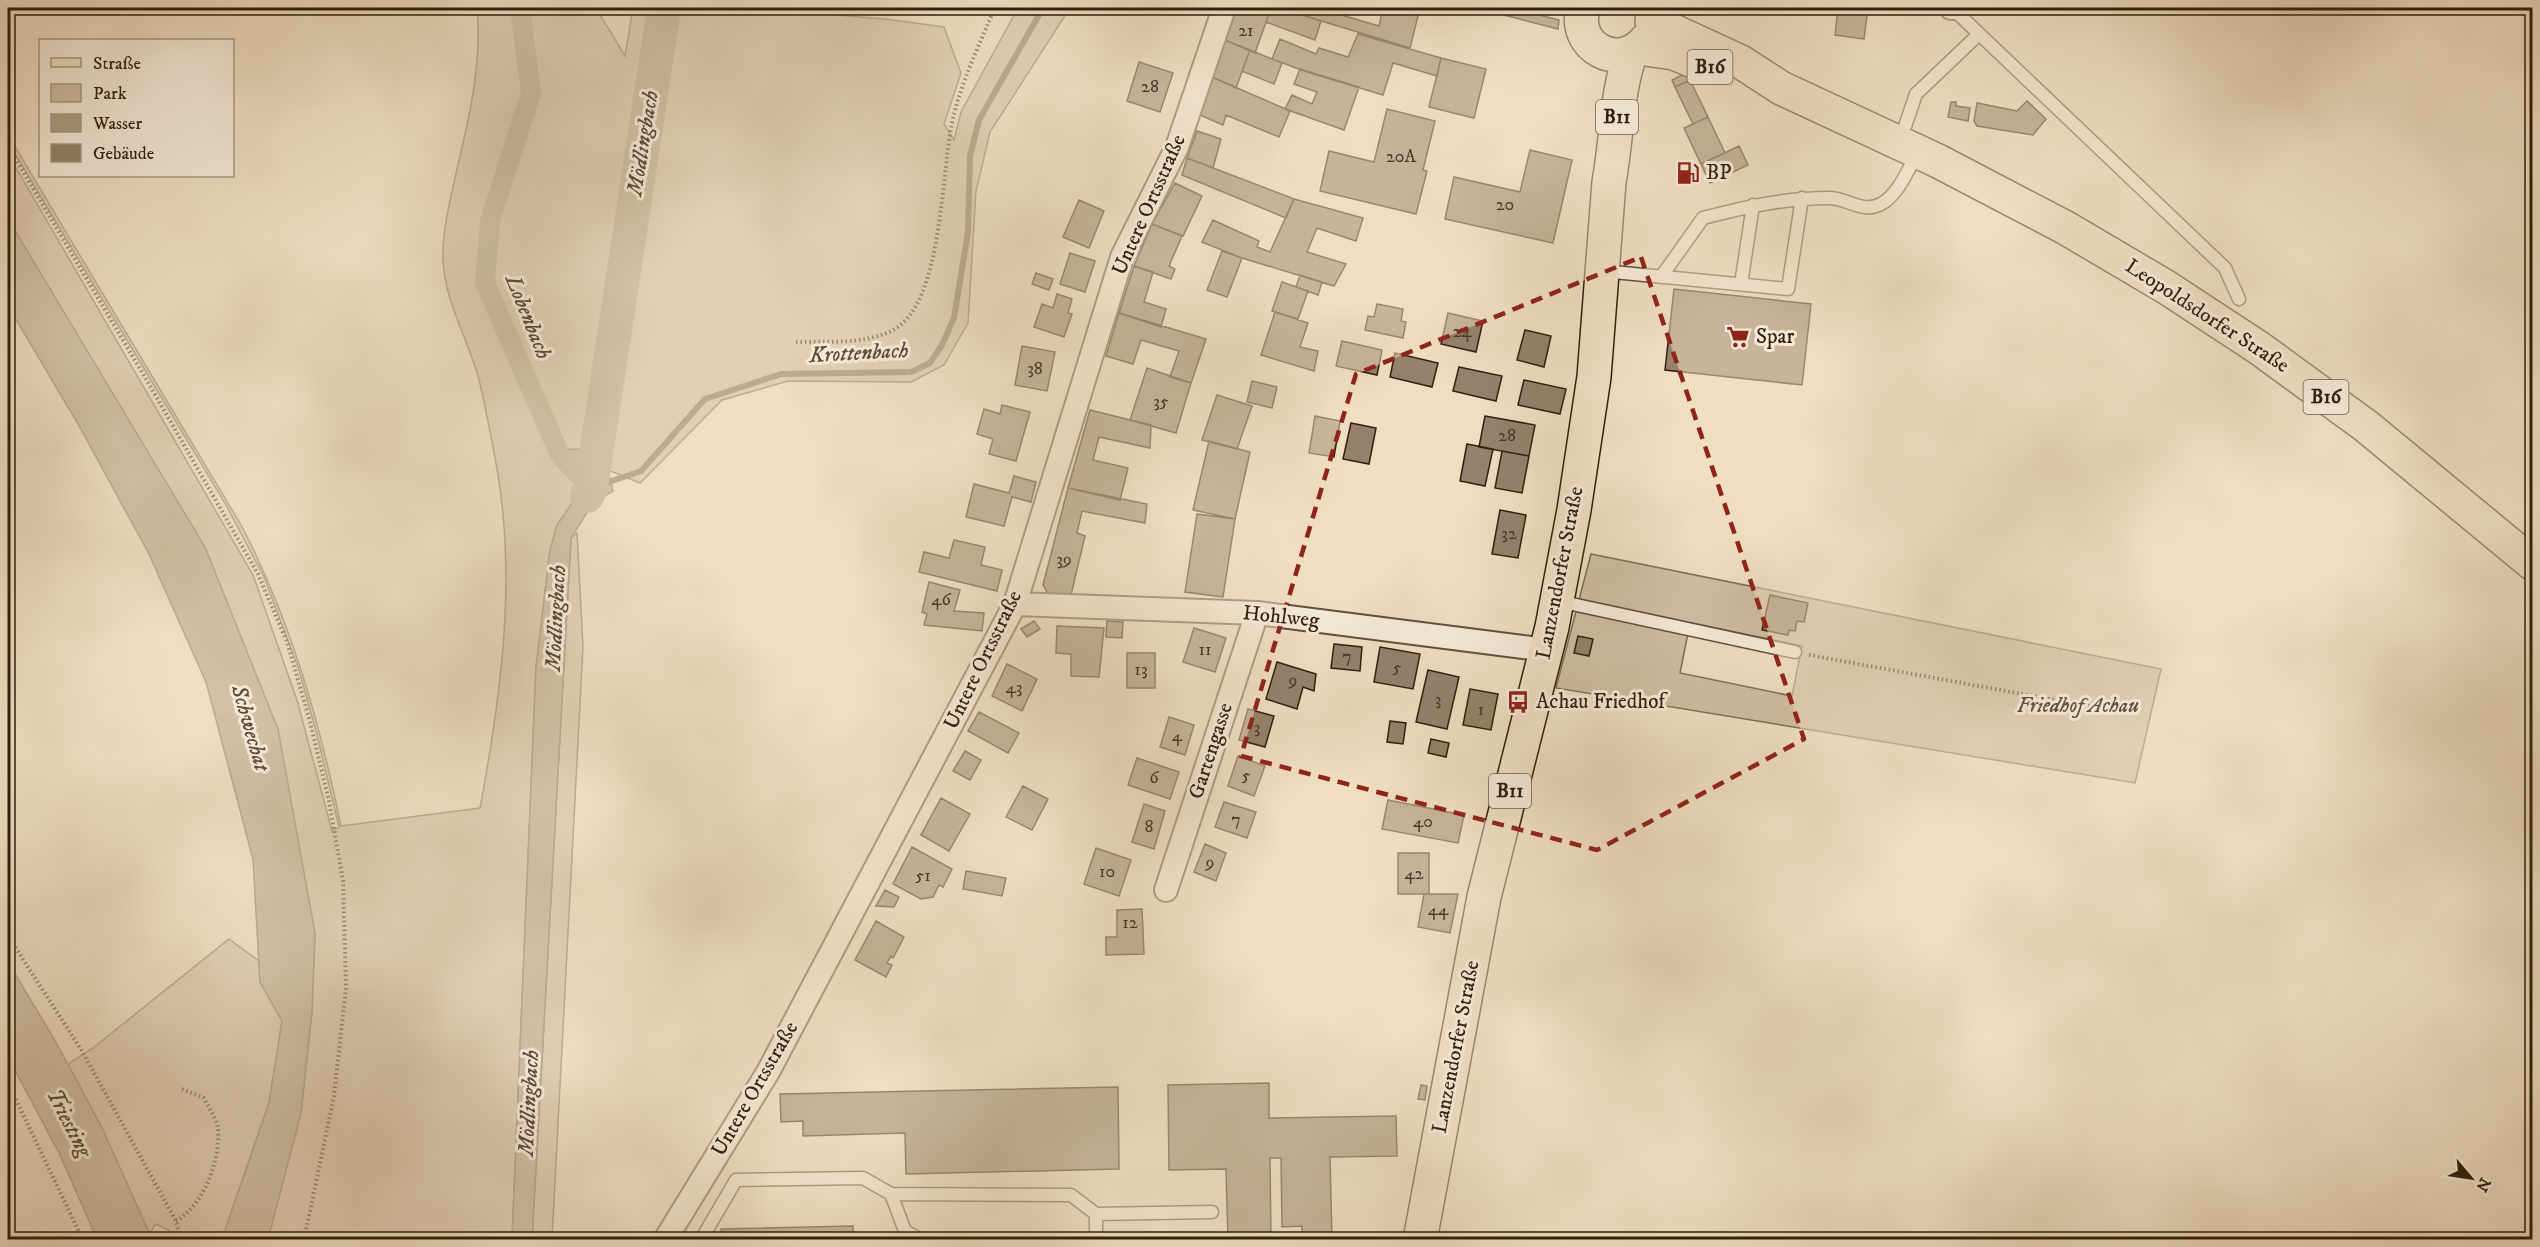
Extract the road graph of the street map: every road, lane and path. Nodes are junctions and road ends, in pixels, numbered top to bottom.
1 (960, 8) edge
2 (1002, 8) edge
3 (1224, 8) edge
4 (1952, 8) edge
5 (1577, 11) edge
6 (993, 12) junction
7 (1978, 34) junction
8 (1634, 36) edge
9 (8, 146) edge
10 (1909, 147) junction
11 (1802, 198) junction
12 (1753, 205) junction
13 (1602, 271) junction
14 (1661, 277) junction
15 (1741, 284) junction
16 (2239, 299) dead end
17 (796, 342) dead end
18 (2532, 563) edge
19 (1557, 601) junction
20 (1015, 604) junction
21 (1257, 613) junction
22 (1546, 650) junction
23 (1795, 651) joint
24 (2110, 710) dead end
25 (1166, 890) dead end
26 (8, 936) edge
27 (8, 1083) edge
28 (182, 1089) dead end
29 (891, 1194) junction
30 (1212, 1212) dead end
31 (1096, 1214) junction
32 (176, 1221) junction
33 (83, 1239) edge
34 (181, 1239) edge
35 (304, 1239) edge
36 (665, 1239) edge
37 (700, 1239) edge
38 (921, 1239) edge
39 (1096, 1239) edge
40 (1420, 1239) edge

1 - 6 path
2 - 6 path
3 - 20 street, Untere Ortsstraße
4 - 7 lane
5 - 8 main road
6 - 17 path
7 - 10 lane
7 - 16 lane
8 - 10 main road, B16
8 - 13 main road, Lanzendorfer Straße / B11
9 - 35 path
10 - 11 lane
10 - 18 main road, Leopoldsdorfer Straße / B16
11 - 12 lane
11 - 15 lane
12 - 14 lane
12 - 15 lane
13 - 14 lane
13 - 19 main road, Lanzendorfer Straße / B11
14 - 15 lane
19 - 22 main road, Lanzendorfer Straße / B11
19 - 23 lane
20 - 21 street, Hohlweg
20 - 36 street, Untere Ortsstraße
21 - 22 street, Hohlweg
21 - 25 street, Gartengasse
22 - 40 main road, Lanzendorfer Straße / B11
23 - 24 path
26 - 32 path
27 - 33 path
28 - 32 path
29 - 31 lane
29 - 37 lane
29 - 38 lane
30 - 31 lane
31 - 39 lane
32 - 34 path

